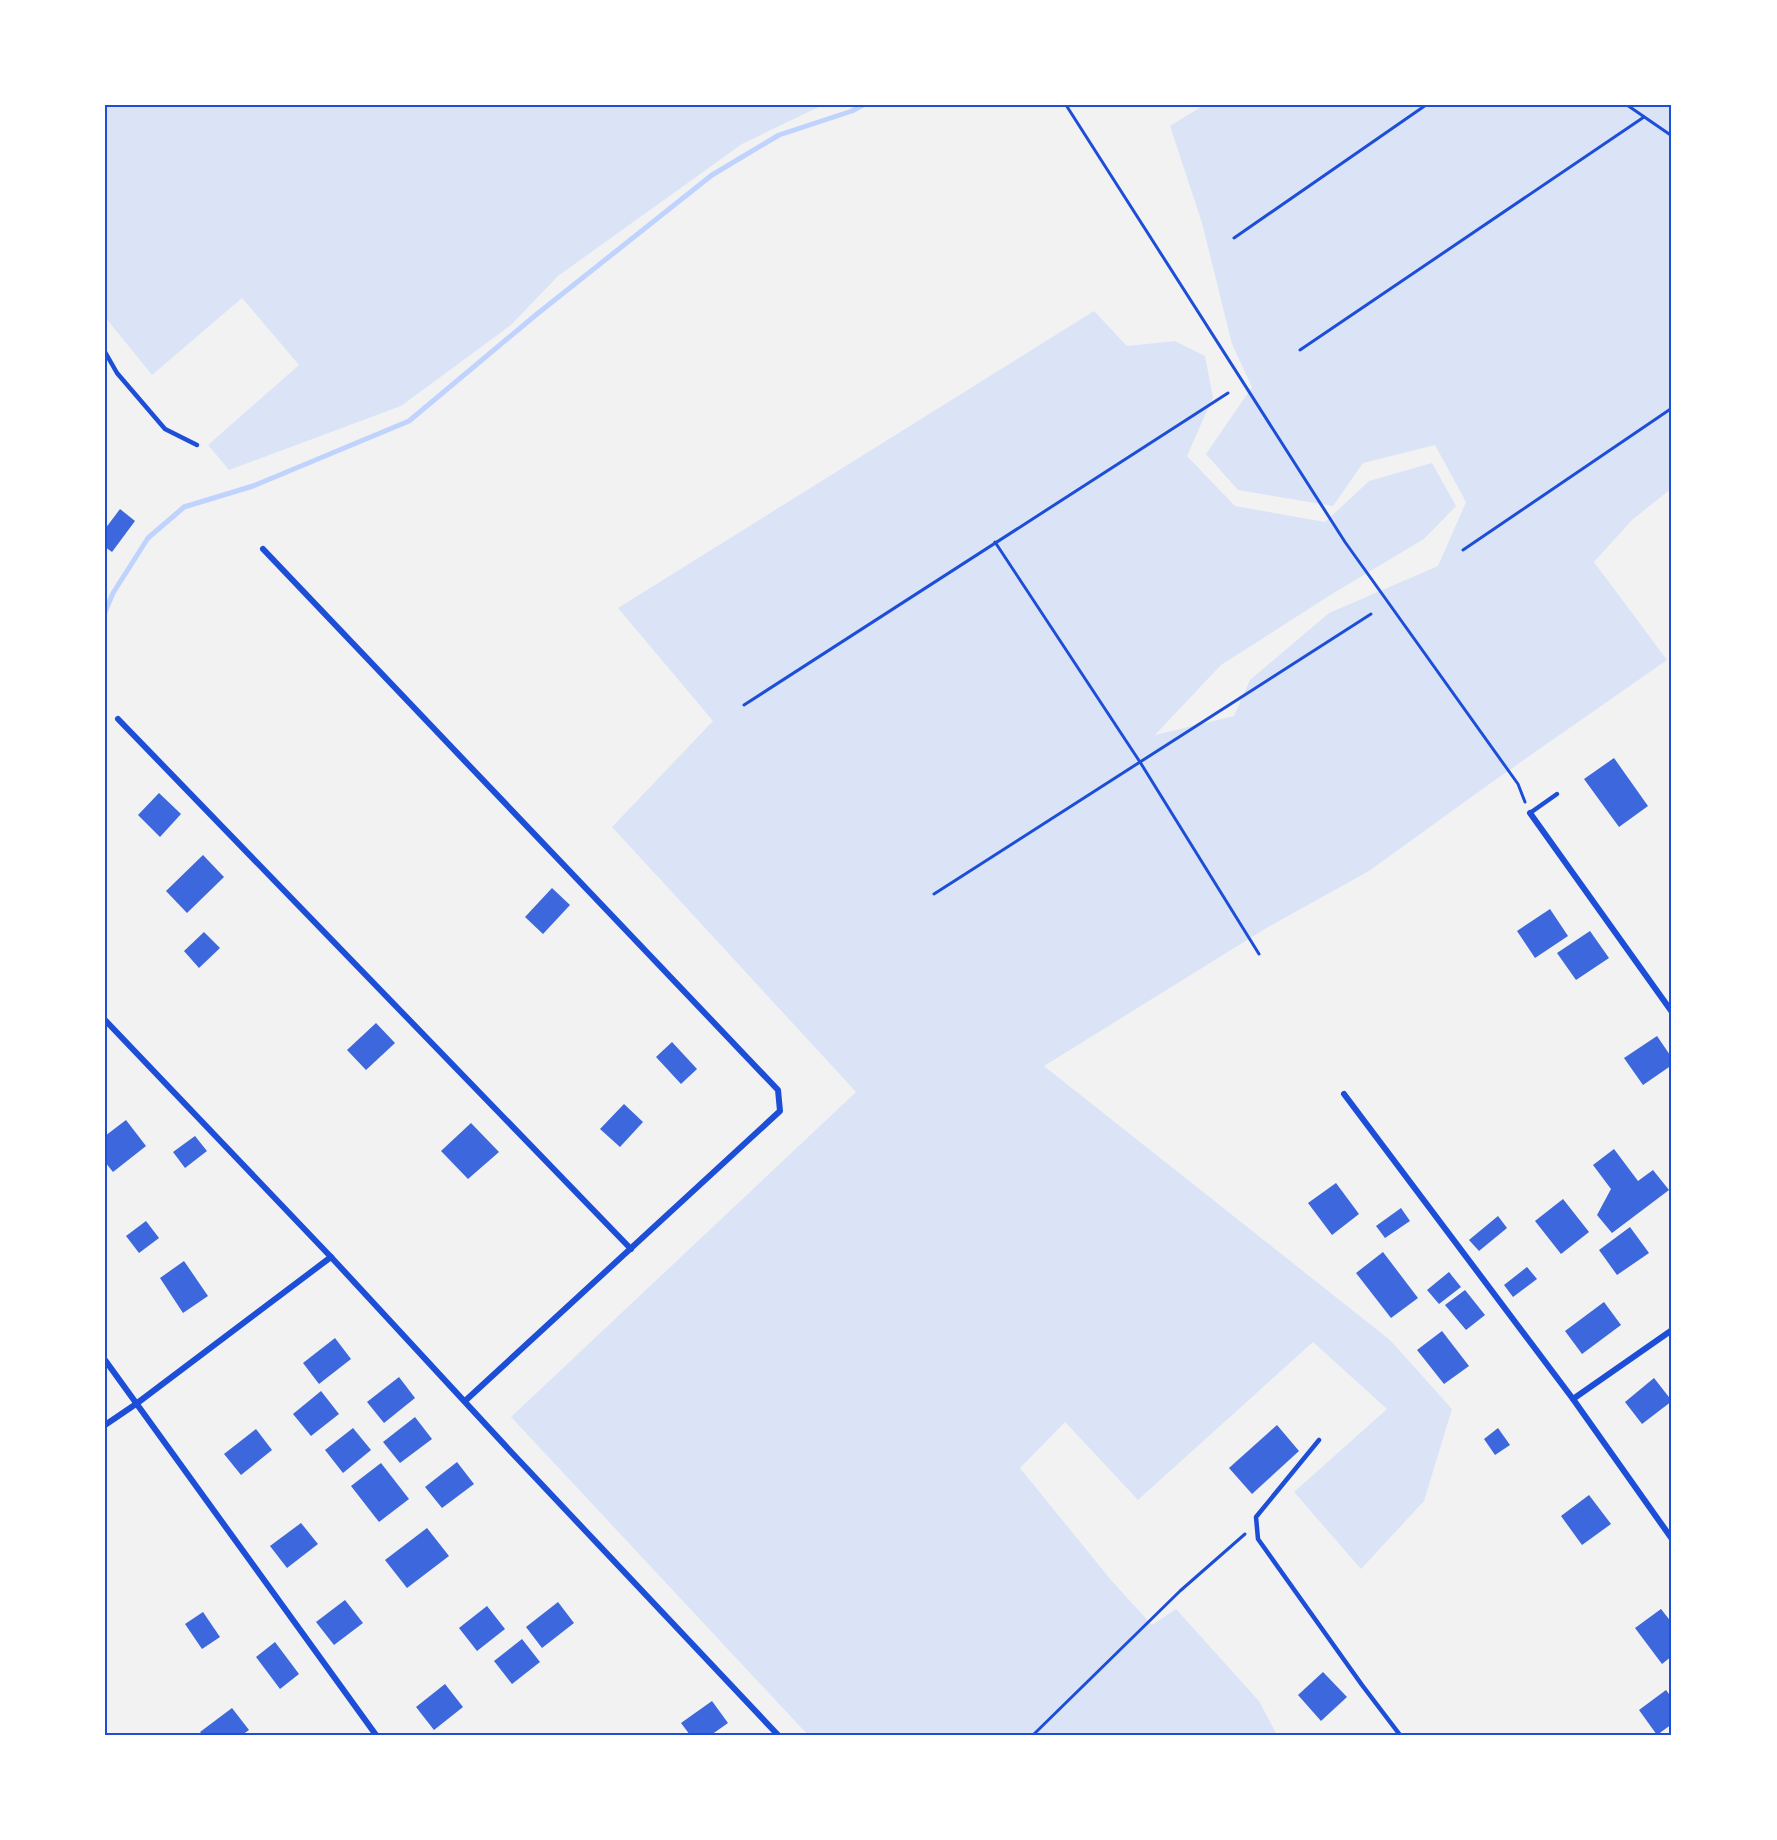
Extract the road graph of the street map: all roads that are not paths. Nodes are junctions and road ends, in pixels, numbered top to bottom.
1 (105, 351) edge
2 (197, 445) dead end
3 (263, 549) dead end
4 (118, 719) dead end
5 (1557, 794) dead end
6 (1530, 813) joint
7 (1672, 1012) edge
8 (105, 1020) edge
9 (1344, 1094) dead end
10 (631, 1249) junction
11 (331, 1257) junction
12 (1672, 1330) edge
13 (105, 1360) edge
14 (1573, 1399) junction
15 (465, 1401) junction
16 (136, 1404) junction
17 (105, 1425) edge
18 (1319, 1440) dead end
19 (1672, 1539) edge
20 (376, 1735) edge
21 (778, 1735) edge
22 (1400, 1735) edge

1 - 2 lane
3 - 10 street
4 - 10 street
5 - 6 lane
6 - 7 street
8 - 11 street
9 - 14 street
10 - 15 street
11 - 15 street
11 - 16 street
12 - 14 street
13 - 16 street
14 - 19 street
15 - 21 street
16 - 17 street
16 - 20 street
18 - 22 lane

